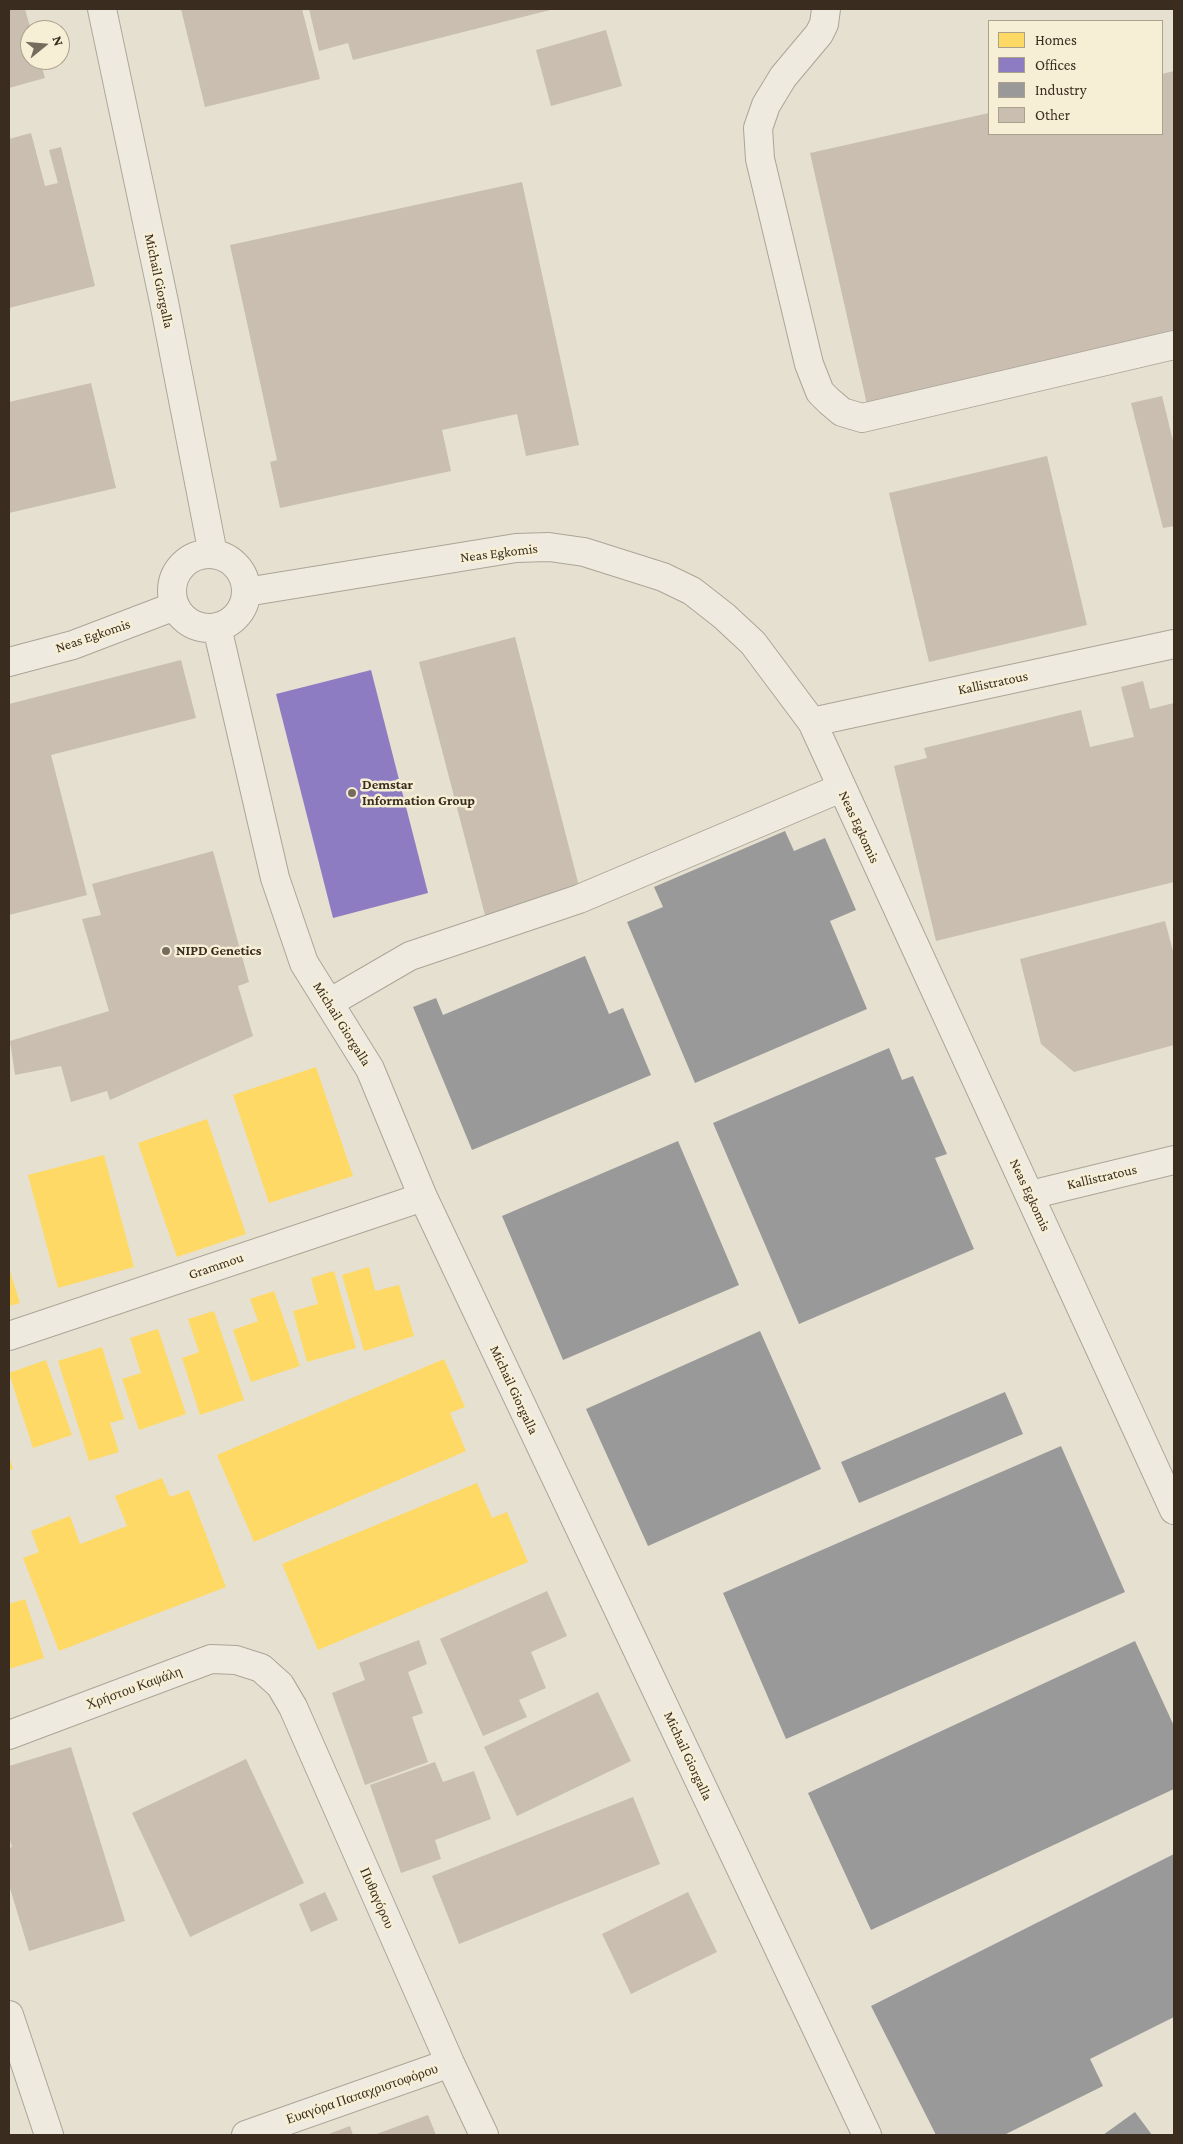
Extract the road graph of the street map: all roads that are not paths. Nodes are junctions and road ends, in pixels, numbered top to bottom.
1 (102, 9) edge
2 (826, 9) edge
3 (1174, 345) edge
4 (213, 554) junction
5 (246, 592) junction
6 (175, 606) junction
7 (216, 627) junction
8 (1174, 644) edge
9 (9, 662) edge
10 (812, 722) junction
11 (841, 788) junction
12 (329, 1003) junction
13 (1174, 1160) edge
14 (1030, 1195) junction
15 (423, 1197) junction
16 (9, 1336) edge
17 (1174, 1510) edge
18 (261, 1668) joint
19 (9, 1735) edge
20 (9, 2015) edge
21 (450, 2063) junction
22 (49, 2135) edge
23 (246, 2135) edge
24 (484, 2135) edge
25 (867, 2135) edge

1 - 4 street, Michail Giorgalla
2 - 3 street
4 - 5 street
4 - 6 street
5 - 7 street
5 - 10 street, Neas Egkomis
6 - 7 street
6 - 9 street, Neas Egkomis
7 - 12 street, Michail Giorgalla
8 - 10 street, Kallistratous
10 - 11 street, Neas Egkomis
11 - 12 street
11 - 14 street, Neas Egkomis
12 - 15 street, Michail Giorgalla
13 - 14 street, Kallistratous
14 - 17 street, Neas Egkomis
15 - 16 street, Grammou
15 - 25 street, Michail Giorgalla
18 - 19 street, Χρήστου Καψάλη
18 - 21 street, Πυθαγόρου
20 - 22 street
21 - 23 street, Ευαγόρα Παπαχριστοφόρου
21 - 24 street, Πυθαγόρου

